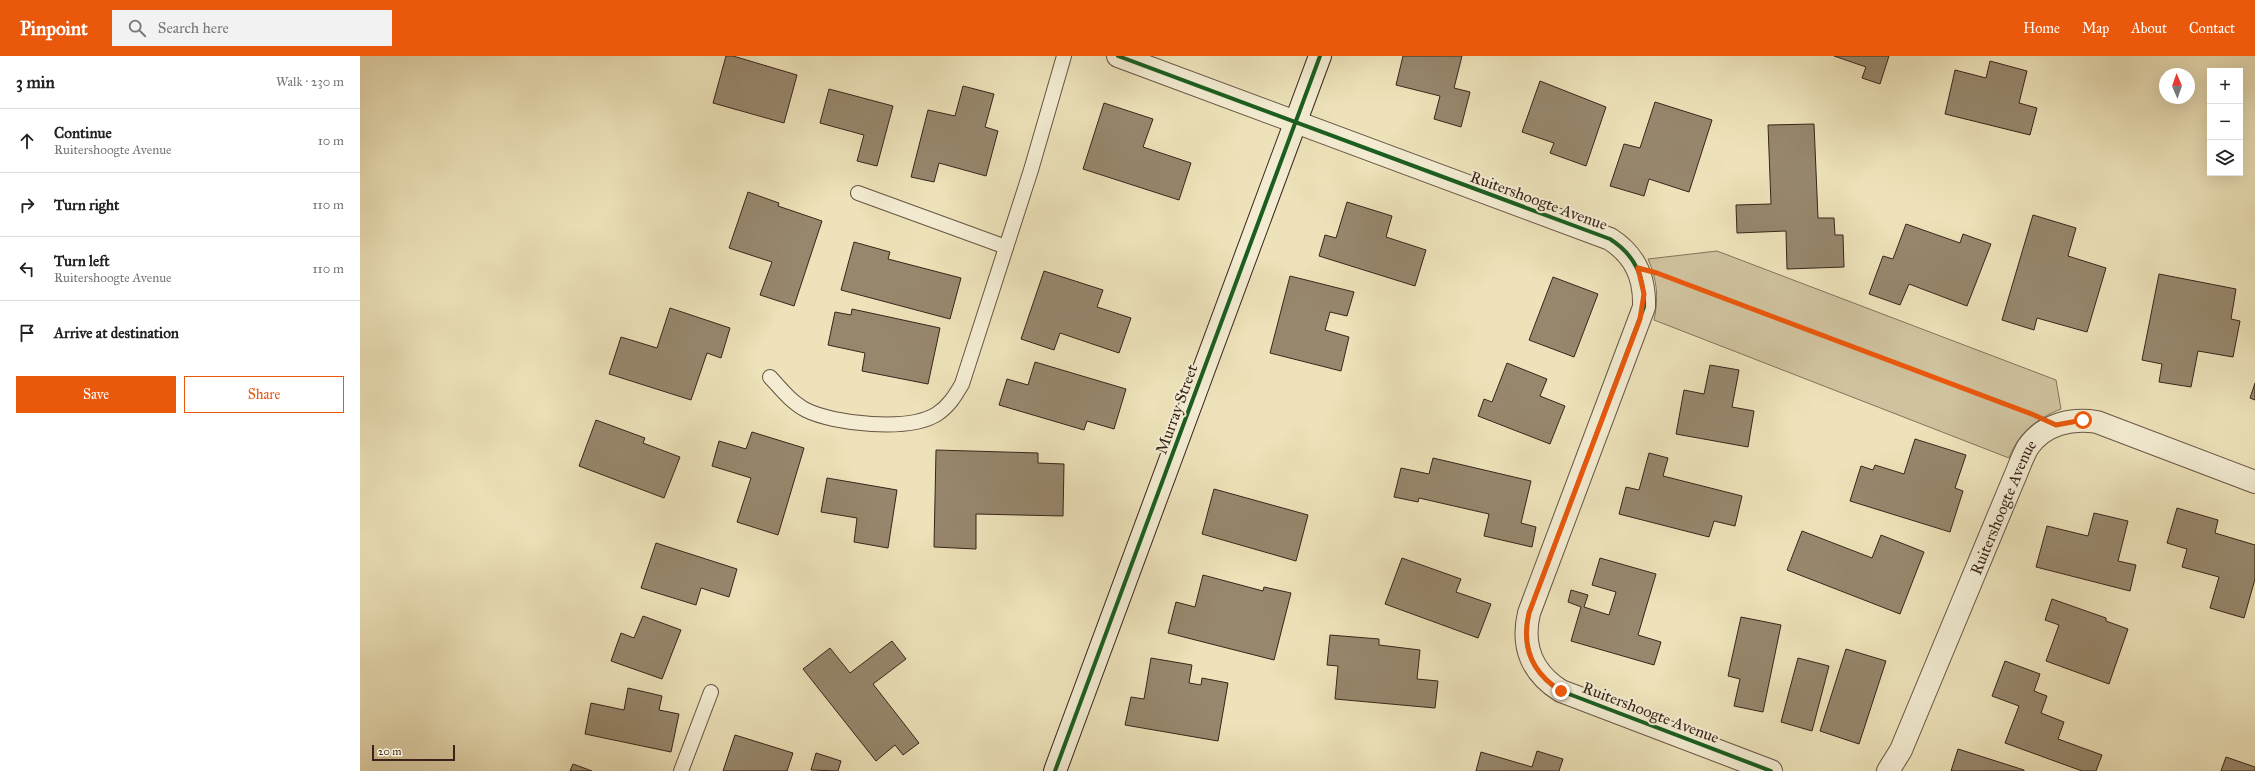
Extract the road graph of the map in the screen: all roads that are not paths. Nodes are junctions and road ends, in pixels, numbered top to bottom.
1 (1064, 56) edge
2 (1118, 56) edge
3 (1320, 56) edge
4 (1295, 123) junction
5 (858, 193) dead end
6 (1006, 247) junction
7 (770, 378) dead end
8 (2255, 482) edge
9 (711, 692) dead end
10 (681, 771) edge
11 (1055, 771) edge
12 (1771, 771) edge
13 (1888, 771) edge

1 - 6 lane
2 - 4 street, Ruitershoogte Avenue
3 - 4 street, Murray Street
4 - 11 street, Murray Street
4 - 12 street, Ruitershoogte Avenue
5 - 6 lane
6 - 7 lane
8 - 13 street, Ruitershoogte Avenue
9 - 10 lane

